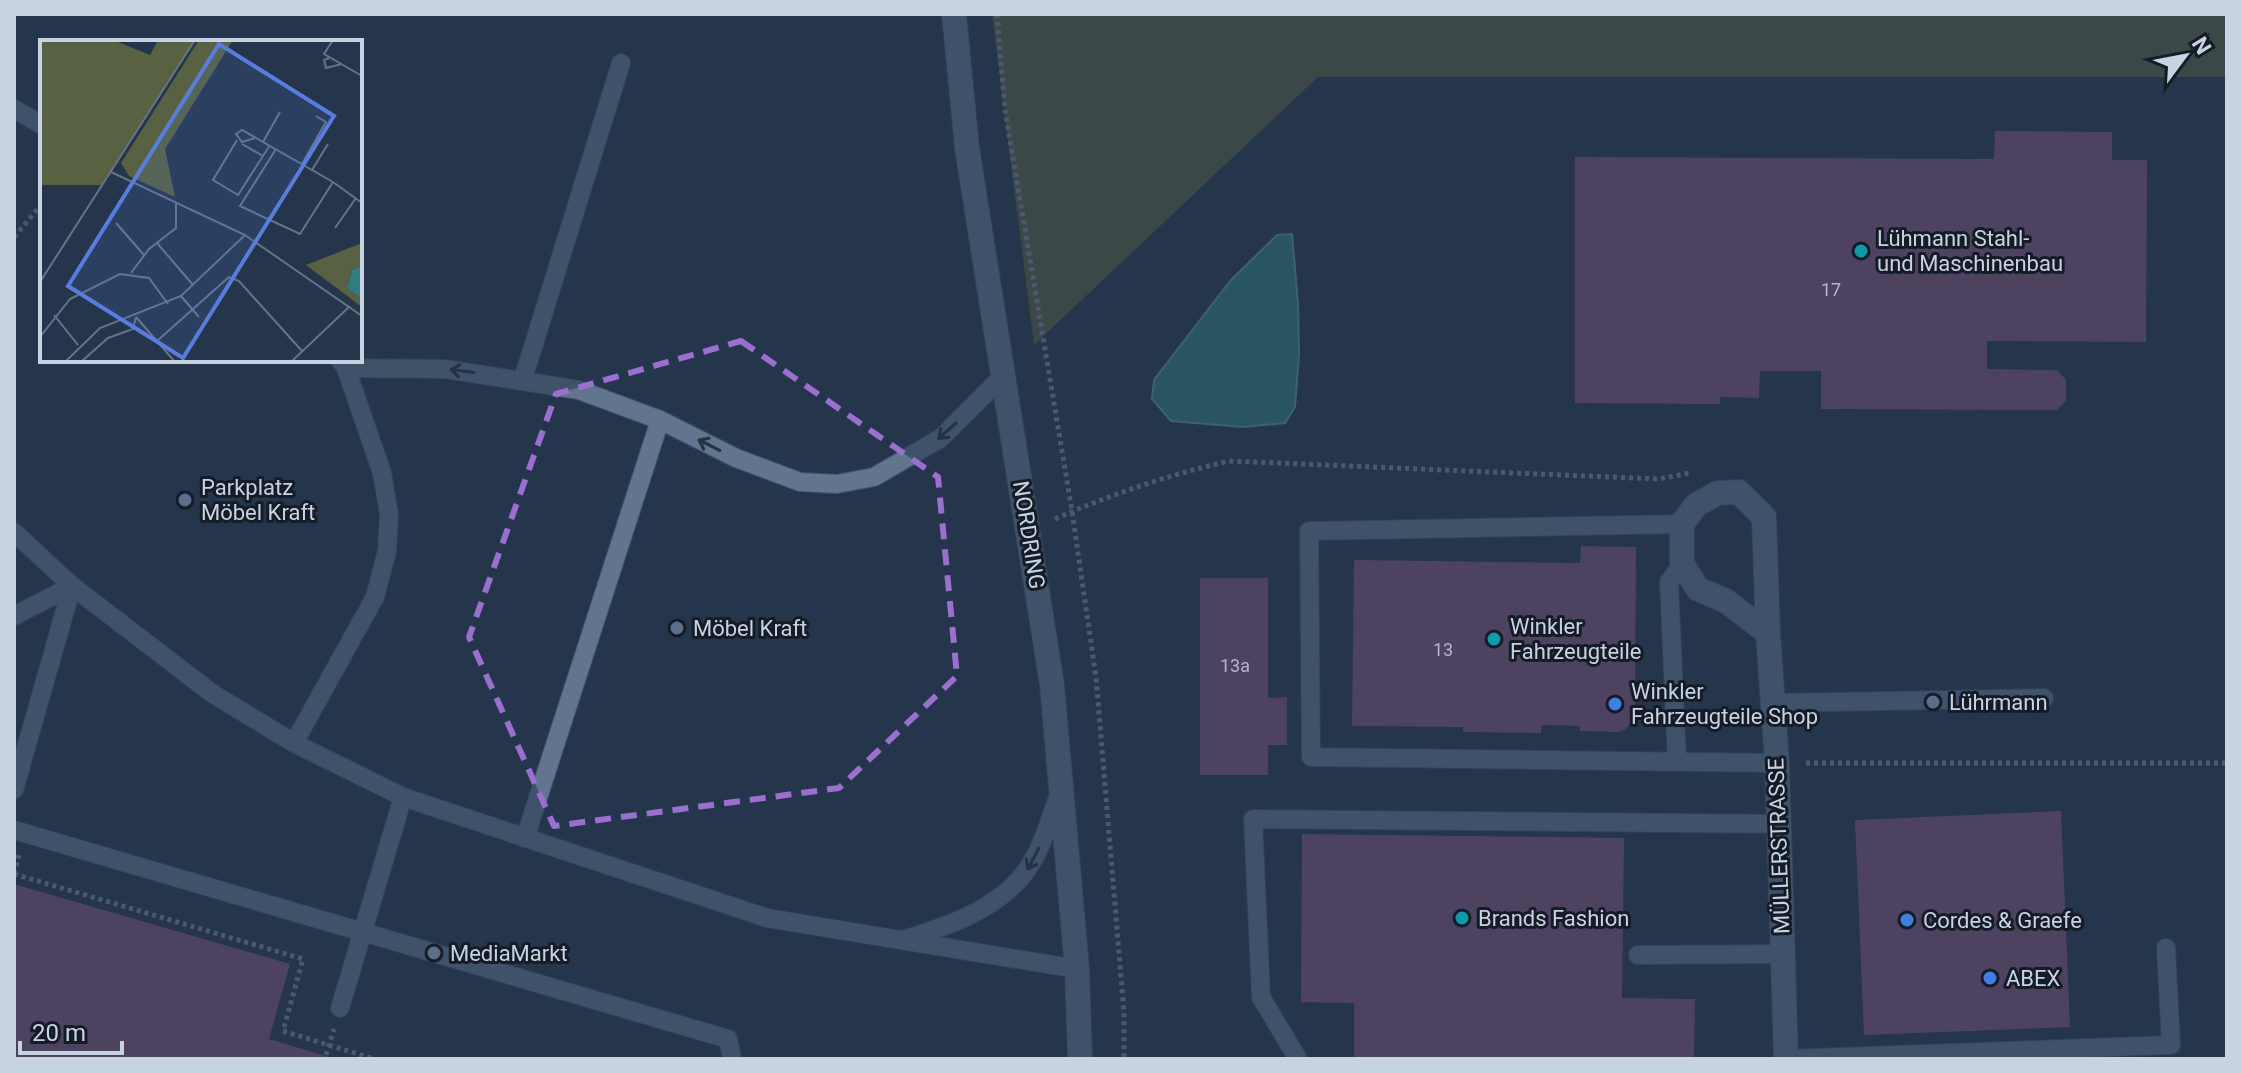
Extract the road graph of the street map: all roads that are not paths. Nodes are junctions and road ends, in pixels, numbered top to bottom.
1 (954, 14) edge
2 (621, 63) dead end
3 (14, 109) edge
4 (40, 124) edge
5 (343, 364) edge
6 (1003, 376) junction
7 (523, 379) junction
8 (660, 420) junction
9 (1682, 524) junction
10 (14, 532) edge
11 (1682, 564) junction
12 (72, 586) junction
13 (14, 616) edge
14 (1768, 633) junction
15 (2044, 698) dead end
16 (1773, 703) junction
17 (294, 743) junction
18 (1677, 761) junction
19 (1777, 763) junction
20 (1062, 787) junction
21 (14, 790) edge
22 (403, 797) junction
23 (1779, 824) junction
24 (14, 830) edge
25 (525, 838) junction
26 (363, 932) junction
27 (901, 941) junction
28 (2166, 948) dead end
29 (1783, 954) junction
30 (1638, 955) dead end
31 (1077, 969) junction
32 (340, 1008) dead end
33 (732, 1059) edge
34 (1080, 1059) edge
35 (1298, 1059) edge
36 (1786, 1059) edge

1 - 6 street, NORDRING
2 - 7 lane
3 - 4 lane
7 -> 5 lane
5 - 17 lane
6 -> 8 lane
6 - 20 street, NORDRING
7 - 8 lane
8 - 25 lane
9 - 11 street
9 - 14 street, MÜLLERSTRASSE
9 - 18 lane
10 - 12 lane
11 - 14 street
11 - 18 lane
12 - 13 lane
12 - 17 lane
12 - 21 lane
14 - 16 street, MÜLLERSTRASSE
15 - 16 lane
16 - 19 street, MÜLLERSTRASSE
17 - 22 lane
18 - 19 lane
19 - 23 street, MÜLLERSTRASSE
20 -> 27 lane
20 - 31 street, NORDRING
22 - 25 lane
22 - 26 lane
23 - 29 street, MÜLLERSTRASSE
23 - 35 lane
24 - 26 lane
25 - 27 lane
26 - 32 lane
26 - 33 lane
27 - 31 lane
28 - 36 lane
29 - 30 lane
29 - 36 street, MÜLLERSTRASSE
31 - 34 street, NORDRING

